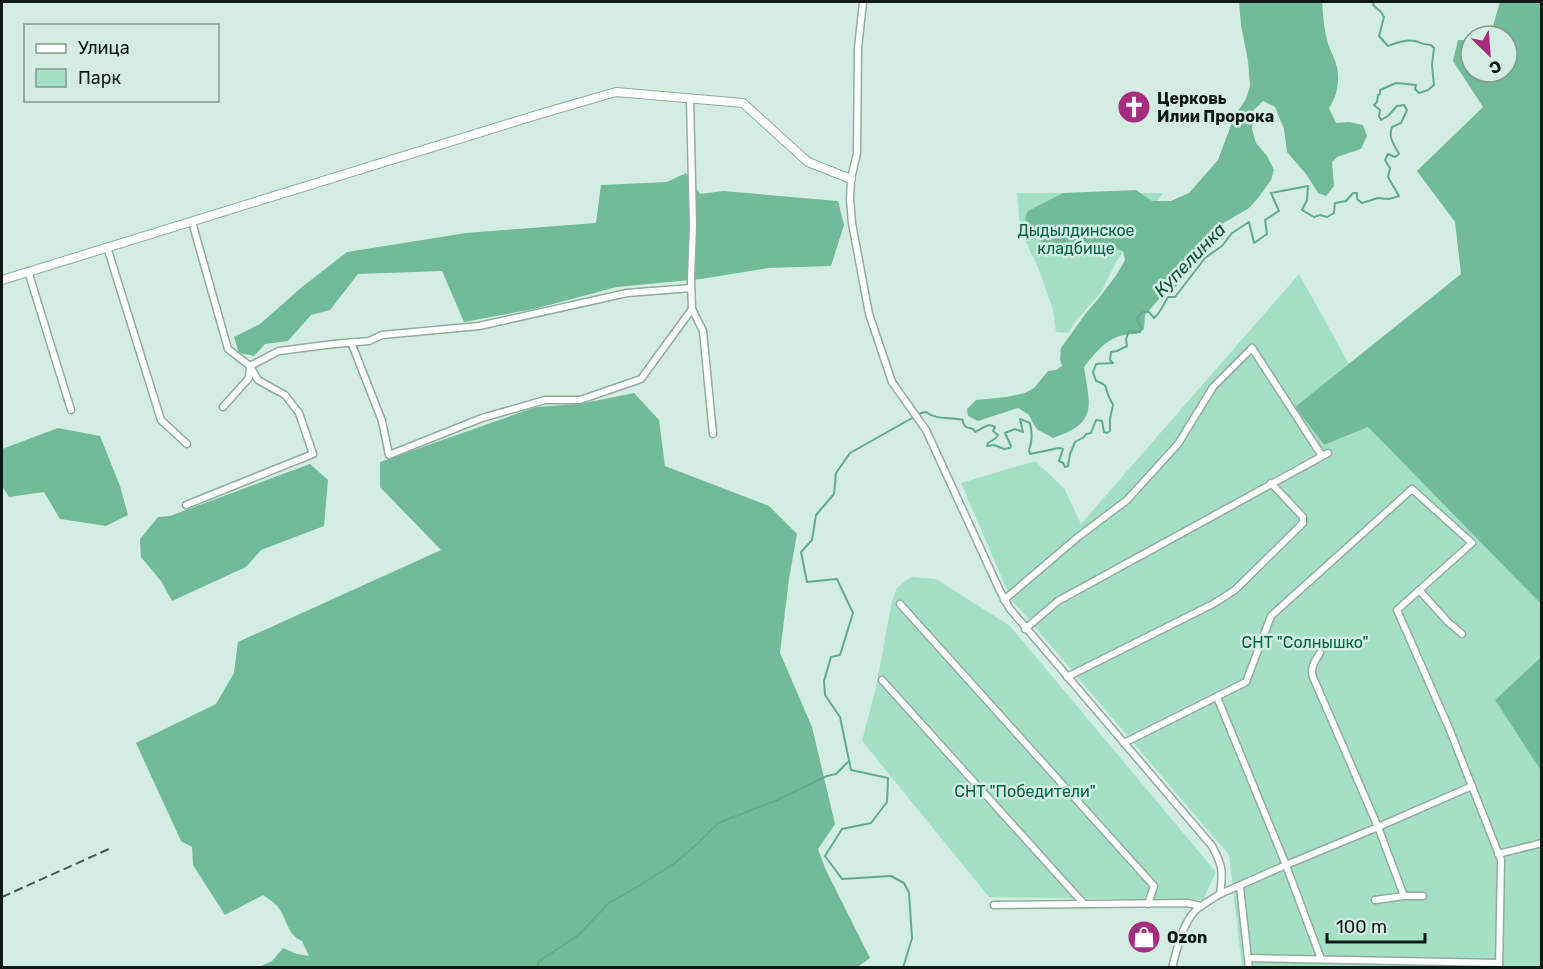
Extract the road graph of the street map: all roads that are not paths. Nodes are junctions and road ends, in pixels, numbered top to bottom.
1 (863, 2) edge
2 (690, 98) junction
3 (851, 179) junction
4 (192, 222) junction
5 (107, 247) junction
6 (28, 271) junction
7 (2, 280) edge
8 (691, 288) junction
9 (692, 309) junction
10 (351, 342) junction
11 (250, 366) junction
12 (223, 407) dead end
13 (70, 410) dead end
14 (713, 434) dead end
15 (187, 444) dead end
16 (1271, 483) junction
17 (186, 505) dead end
18 (1419, 591) junction
19 (1004, 600) junction
20 (900, 604) dead end
21 (1025, 629) junction
22 (1462, 634) dead end
23 (1320, 654) dead end
24 (1067, 677) junction
25 (882, 680) dead end
26 (1217, 697) junction
27 (1124, 743) junction
28 (1472, 786) junction
29 (1378, 827) junction
30 (1542, 843) edge
31 (1498, 854) junction
32 (1286, 865) junction
33 (1239, 887) junction
34 (1220, 894) junction
35 (1404, 896) junction
36 (1423, 896) dead end
37 (1375, 900) dead end
38 (1084, 904) junction
39 (1148, 904) junction
40 (994, 905) dead end
41 (1202, 906) junction
42 (1248, 958) junction
43 (1321, 959) junction
44 (1499, 965) edge
45 (1172, 968) edge
46 (1249, 968) edge

1 - 3 street
2 - 3 street
2 - 4 street
2 - 8 street
3 - 19 street
4 - 5 street
4 - 11 street
5 - 6 street
5 - 15 street
6 - 7 street
6 - 13 street
8 - 9 street
8 - 10 street
9 - 10 street
9 - 14 street
10 - 11 street
11 - 12 street
11 - 17 street
16 - 19 street
16 - 21 street
16 - 24 street
18 - 22 street
18 - 26 street
18 - 28 street
19 - 21 street
20 - 39 street
21 - 24 street
23 - 29 street
24 - 27 street
25 - 38 street
26 - 27 street
26 - 32 street
27 - 34 street
28 - 29 street
28 - 31 street
29 - 32 street
29 - 35 street
30 - 31 street
31 - 44 street
32 - 33 street
32 - 43 street
33 - 34 street
33 - 42 street
34 - 41 street
35 - 36 street
35 - 37 street
38 - 39 street
38 - 40 street
39 - 41 street
41 - 45 street
42 - 43 street
42 - 46 street
43 - 44 street

